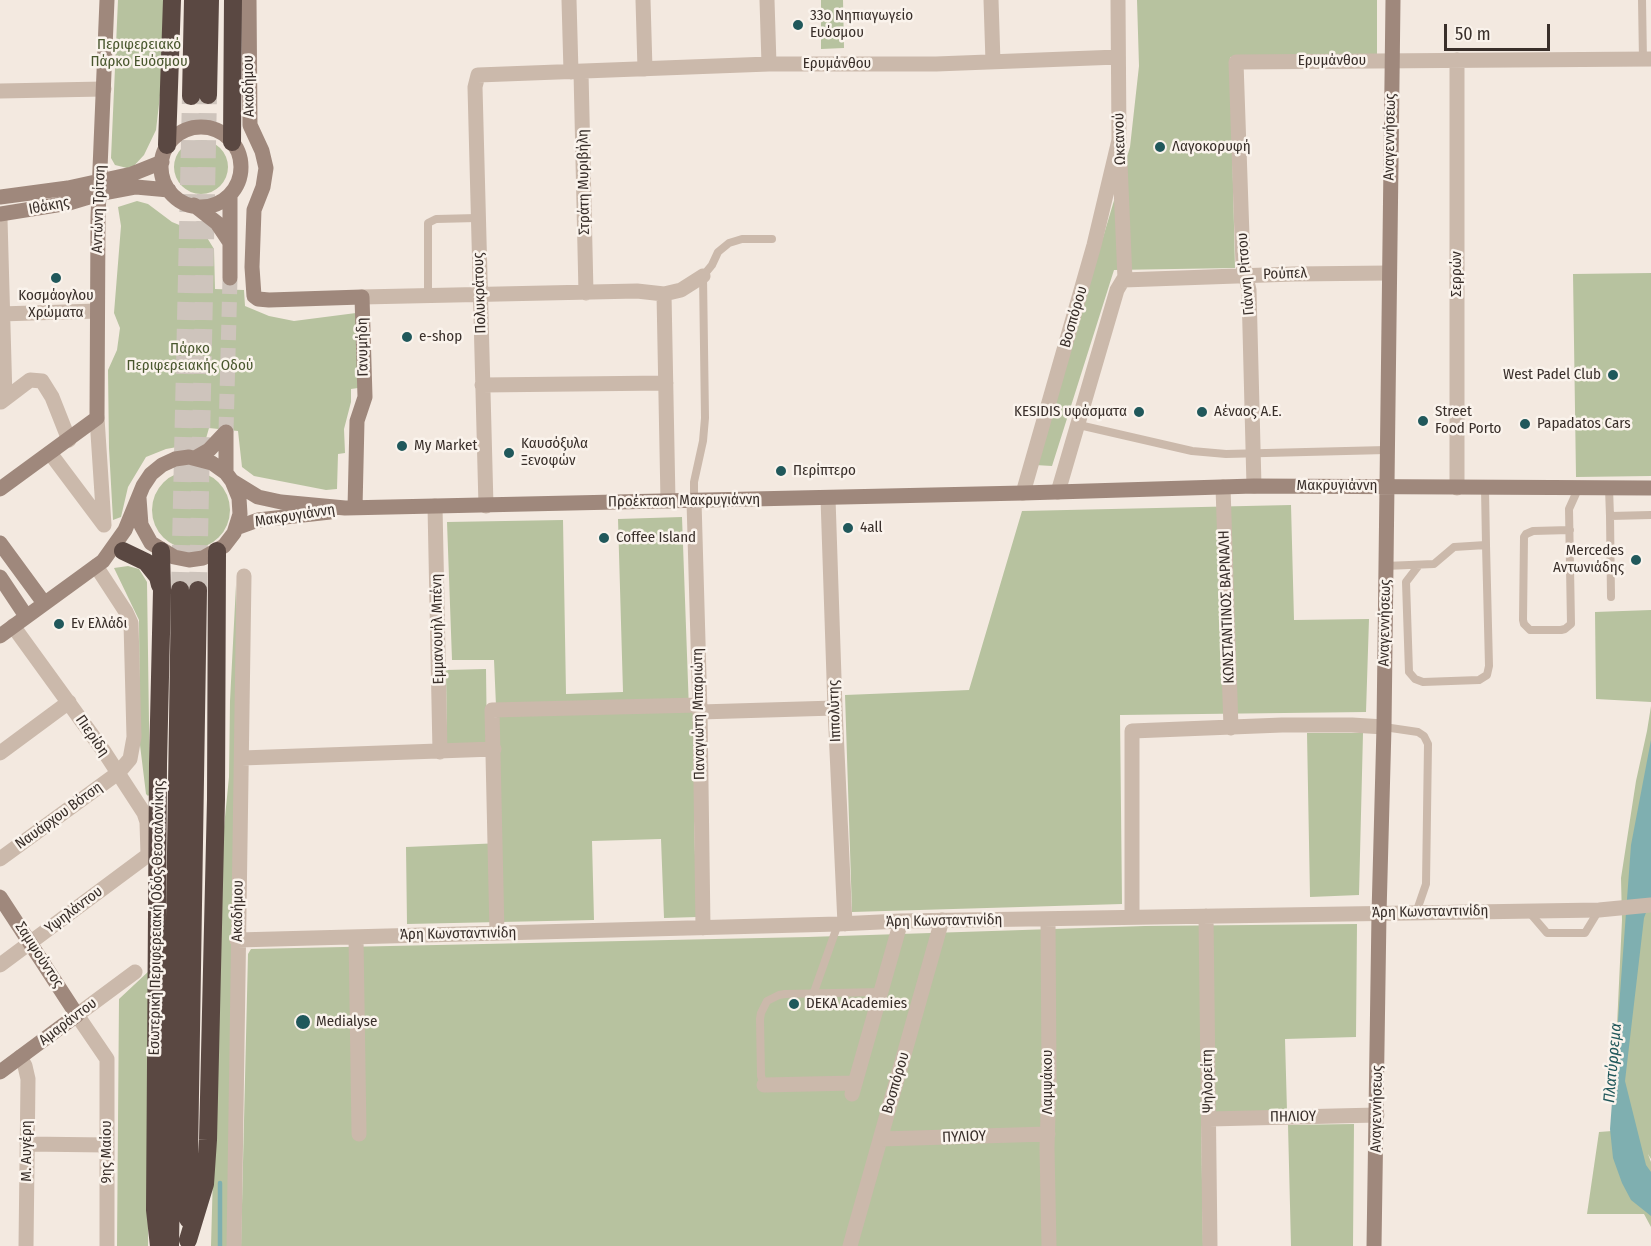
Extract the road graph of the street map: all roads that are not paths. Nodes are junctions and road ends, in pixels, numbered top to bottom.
1 (107, 0) edge
2 (172, 0) edge
3 (193, 0) edge
4 (210, 0) edge
5 (233, 0) edge
6 (249, 0) edge
7 (569, 0) edge
8 (643, 0) edge
9 (767, 0) edge
10 (992, 0) edge
11 (1118, 0) edge
12 (1392, 0) edge
13 (1642, 0) edge
14 (1118, 57) junction
15 (1457, 60) junction
16 (1647, 60) edge
17 (1391, 61) junction
18 (993, 62) junction
19 (1236, 62) joint
20 (769, 64) junction
21 (645, 69) junction
22 (569, 72) junction
23 (475, 81) joint
24 (104, 89) junction
25 (0, 91) edge
26 (1119, 140) junction
27 (232, 142) junction
28 (164, 154) junction
29 (99, 187) junction
30 (169, 190) junction
31 (230, 196) junction
32 (0, 197) edge
33 (194, 205) junction
34 (0, 214) edge
35 (477, 218) junction
36 (0, 219) edge
37 (772, 239) dead end
38 (230, 244) junction
39 (1389, 273) junction
40 (703, 276) junction
41 (1245, 276) junction
42 (230, 278) tunnel mouth
43 (1121, 285) junction
44 (586, 293) junction
45 (664, 294) junction
46 (428, 296) junction
47 (481, 296) junction
48 (362, 297) junction
49 (97, 311) junction
50 (1, 313) edge
51 (666, 383) junction
52 (483, 385) junction
53 (2, 400) edge
54 (98, 418) junction
55 (1079, 425) junction
56 (69, 440) junction
57 (1386, 450) junction
58 (50, 453) junction
59 (1253, 453) junction
60 (195, 458) junction
61 (229, 477) junction
62 (1254, 486) junction
63 (1386, 486) junction
64 (1223, 487) junction
65 (1457, 488) junction
66 (1485, 488) junction
67 (1610, 488) junction
68 (1651, 488) edge
69 (0, 489) edge
70 (1578, 489) junction
71 (1058, 492) junction
72 (1023, 494) junction
73 (139, 498) junction
74 (828, 498) junction
75 (668, 501) junction
76 (694, 501) junction
77 (435, 506) junction
78 (486, 506) junction
79 (350, 508) junction
80 (1651, 515) edge
81 (1610, 516) junction
82 (236, 528) junction
83 (1570, 530) junction
84 (0, 543) edge
85 (1486, 545) junction
86 (156, 547) junction
87 (123, 551) junction
88 (217, 551) junction
89 (99, 563) junction
90 (1419, 565) junction
91 (1385, 566) junction
92 (244, 576) dead end
93 (0, 577) edge
94 (180, 590) junction
95 (1611, 597) dead end
96 (44, 603) junction
97 (26, 616) junction
98 (12, 626) junction
99 (0, 636) edge
100 (69, 702) junction
101 (699, 708) junction
102 (835, 708) junction
103 (1384, 727) junction
104 (1231, 728) junction
105 (494, 749) junction
106 (440, 752) junction
107 (0, 753) edge
108 (242, 758) junction
109 (118, 773) junction
110 (148, 855) joint
111 (0, 859) edge
112 (0, 897) edge
113 (1651, 905) edge
114 (1606, 909) junction
115 (1528, 910) junction
116 (1416, 913) junction
117 (1379, 914) junction
118 (1206, 916) junction
119 (1132, 917) junction
120 (1048, 919) junction
121 (942, 920) junction
122 (901, 921) junction
123 (842, 924) junction
124 (703, 928) junction
125 (498, 933) junction
126 (356, 937) junction
127 (237, 940) junction
128 (30, 942) junction
129 (0, 965) edge
130 (135, 972) dead end
131 (814, 992) junction
132 (881, 992) junction
133 (77, 1014) junction
134 (21, 1057) junction
135 (0, 1072) edge
136 (764, 1085) joint
137 (1377, 1115) junction
138 (1209, 1119) junction
139 (359, 1134) dead end
140 (1048, 1134) junction
141 (880, 1139) junction
142 (27, 1144) junction
143 (107, 1145) junction
144 (188, 1243) edge
145 (26, 1246) edge
146 (107, 1246) edge
147 (159, 1246) edge
148 (170, 1246) edge
149 (234, 1246) edge
150 (850, 1246) edge
151 (1049, 1246) edge
152 (1210, 1246) edge
153 (1374, 1246) edge

1 - 24 main road, Αντώνη Τρίτση
2 - 28 highway
3 - 4 highway
5 - 27 highway
6 - 48 main road, Ακαδήμου
7 - 22 street, Στράτη Μυριβήλη
8 - 21 street
9 - 20 street
10 - 18 street
11 - 14 street, Ωκεανού
12 - 17 main road, Αναγεννήσεως
13 - 16 lane
14 - 18 street, Ερυμάνθου
14 - 26 street, Ωκεανού
15 - 16 street, Ερυμάνθου
15 - 17 street, Ερυμάνθου
15 - 65 street, Σερρών
17 - 19 street, Ερυμάνθου
17 - 39 main road, Αναγεννήσεως
18 - 20 street, Ερυμάνθου
19 - 41 street, Γιάννη Ρίτσου
20 - 21 street, Ερυμάνθου
21 - 22 street, Ερυμάνθου
22 - 23 street, Ερυμάνθου
22 - 44 street, Στράτη Μυριβήλη
23 - 35 street, Πολυκράτους
24 - 25 street
24 - 29 main road, Αντώνη Τρίτση
26 - 43 street, Ωκεανού
26 - 72 street, Βοσπόρου
27 - 28 main road, Ιθάκης
27 - 31 main road
28 - 29 main road, Ιθάκης
28 - 30 main road
29 - 30 main road, Ιθάκης
29 - 32 main road, Ιθάκης
29 - 34 main road, Ιθάκης
29 - 49 main road, Αντώνη Τρίτση
30 - 33 main road, Ιθάκης
31 - 33 main road
31 - 38 main road
33 - 38 main road, Ιθάκης
35 - 46 lane
35 - 47 street, Πολυκράτους
36 - 50 street
37 - 40 lane
38 - 42 main road
39 - 41 street, Ρούπελ
39 - 57 main road, Αναγεννήσεως
40 - 45 street
40 - 76 lane
41 - 43 street, Ρούπελ
41 - 59 street, Γιάννη Ρίτσου
43 - 55 street
44 - 45 street
44 - 47 street
45 - 51 street
46 - 47 street
46 - 48 street
47 - 52 street, Πολυκράτους
48 - 79 main road, Γανυμήδη
49 - 50 street
49 - 54 main road, Αντώνη Τρίτση
50 - 53 street
51 - 52 street
51 - 75 street
52 - 78 street, Πολυκράτους
53 - 56 street
54 - 56 main road
54 - 58 street
55 - 59 lane
55 - 71 street
56 - 58 main road
57 - 59 lane
57 - 63 main road, Αναγεννήσεως
58 - 69 main road
59 - 62 street, Γιάννη Ρίτσου
60 - 61 main road, Μακρυγιάννη
60 - 61 main road
60 - 73 main road
61 - 79 main road, Μακρυγιάννη
61 - 82 main road, Μακρυγιάννη
62 - 63 main road, Μακρυγιάννη
62 - 64 main road, Μακρυγιάννη
63 - 65 main road, Μακρυγιάννη
63 - 91 main road, Αναγεννήσεως
64 - 71 main road, Μακρυγιάννη
64 - 104 street, ΚΩΝΣΤΑΝΤΙΝΟΣ ΒΑΡΝΑΛΗ
65 - 66 main road, Μακρυγιάννη
66 - 70 main road, Μακρυγιάννη
66 - 85 lane
67 - 68 main road, Μακρυγιάννη
67 - 70 main road, Μακρυγιάννη
67 - 81 lane
70 - 83 lane
71 - 72 main road, Μακρυγιάννη
72 - 74 main road, Προέκταση Μακρυγιάννη
73 - 86 main road
73 - 89 main road
74 - 76 main road, Προέκταση Μακρυγιάννη
74 - 102 street, Ιππολύτης
75 - 76 main road, Προέκταση Μακρυγιάννη
75 - 78 main road, Προέκταση Μακρυγιάννη
76 - 101 street, Παναγιώτη Μπαριώτη
77 - 78 main road, Προέκταση Μακρυγιάννη
77 - 79 main road, Προέκταση Μακρυγιάννη
77 - 106 street, Εμμανουήλ Μπένη
79 - 82 main road, Μακρυγιάννη
80 - 81 lane
81 - 95 lane
82 - 88 main road, Μακρυγιάννη
83 - 83 lane
84 - 96 main road
85 - 90 lane
85 - 90 lane
86 - 87 main road
86 - 88 main road
86 - 94 highway
87 - 89 main road
87 - 94 highway
88 - 144 highway
89 - 96 main road
89 - 109 street
90 - 91 lane
91 - 103 main road, Αναγεννήσεως
92 - 108 street, Ακαδήμου
93 - 97 main road
94 - 144 highway
94 - 147 highway
94 - 148 highway, Εσωτερική Περιφερειακή Οδός Θεσσαλονίκης
96 - 97 main road
97 - 98 main road
98 - 99 main road
98 - 100 street, Πιερίδη
100 - 107 street
100 - 109 street, Πιερίδη
101 - 102 street
101 - 105 street
101 - 124 street, Παναγιώτη Μπαριώτη
102 - 123 street, Ιππολύτης
103 - 104 street
103 - 116 lane
103 - 117 main road, Αναγεννήσεως
104 - 119 street
105 - 106 street
105 - 125 street
106 - 108 street
108 - 127 street, Ακαδήμου
109 - 110 street, Πιερίδη
109 - 111 street, Ναυάρχου Βότση
110 - 128 street, Υψηλάντου
112 - 128 main road, Σαμψούντος
113 - 114 street, Άρη Κωνσταντινίδη
114 - 115 street, Άρη Κωνσταντινίδη
114 - 115 lane
115 - 116 street, Άρη Κωνσταντινίδη
116 - 117 street, Άρη Κωνσταντινίδη
117 - 118 street, Άρη Κωνσταντινίδη
117 - 137 main road, Αναγεννήσεως
118 - 119 street, Άρη Κωνσταντινίδη
118 - 138 street, Ψηλορείτη
119 - 120 street, Άρη Κωνσταντινίδη
120 - 121 street, Άρη Κωνσταντινίδη
120 - 140 street, Λαμψάκου
121 - 122 street, Άρη Κωνσταντινίδη
121 - 141 street, Βοσπόρου
122 - 123 street, Άρη Κωνσταντινίδη
122 - 132 street
123 - 124 street, Άρη Κωνσταντινίδη
123 - 131 lane
124 - 125 street, Άρη Κωνσταντινίδη
125 - 126 street, Άρη Κωνσταντινίδη
126 - 127 street, Άρη Κωνσταντινίδη
126 - 139 street
127 - 149 street, Ακαδήμου
128 - 129 street, Υψηλάντου
128 - 133 main road, Σαμψούντος
130 - 133 street, Αμαράντου
131 - 132 lane
131 - 136 lane
132 - 136 street
133 - 134 main road, Αμαράντου
133 - 143 street, 9ης Μαίου
134 - 135 main road, Αμαράντου
134 - 142 street, Μ. Αυγέρη
137 - 138 street, ΠΗΛΙΟΥ
137 - 153 main road, Αναγεννήσεως
138 - 152 street, Ψηλορείτη
140 - 141 street, ΠΥΛΙΟΥ
140 - 151 street, Λαμψάκου
141 - 150 street, Βοσπόρου
142 - 143 street
142 - 145 street, Μ. Αυγέρη
143 - 146 street, 9ης Μαίου

